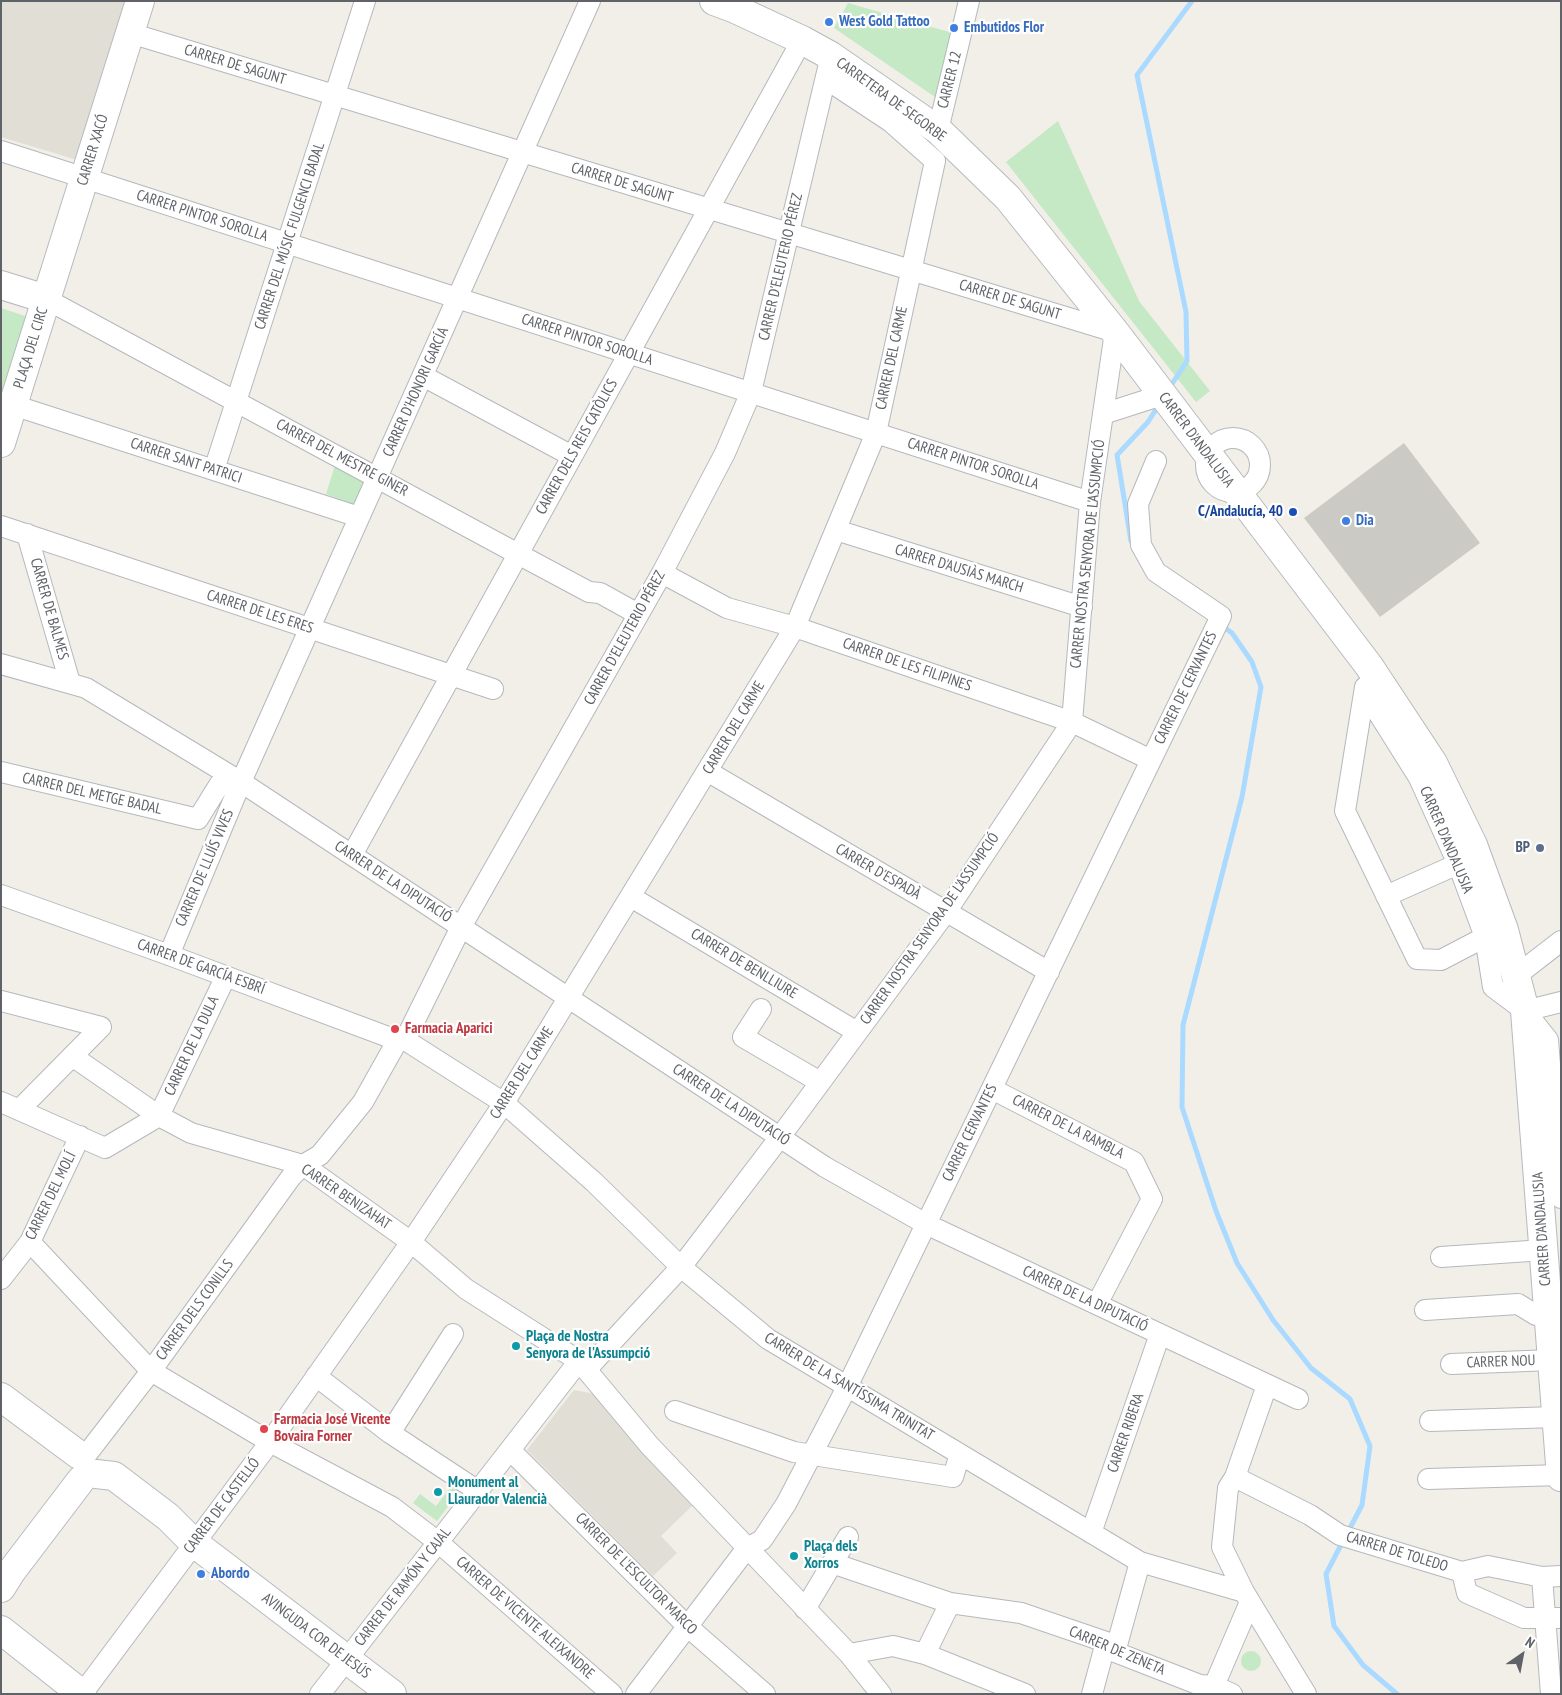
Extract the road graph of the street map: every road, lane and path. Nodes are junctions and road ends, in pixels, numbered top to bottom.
1 (140, 1) edge
2 (365, 1) edge
3 (590, 1) edge
4 (969, 1) edge
5 (727, 3) edge
6 (130, 33) junction
7 (802, 40) junction
8 (828, 68) junction
9 (335, 96) junction
10 (938, 130) junction
11 (1, 151) edge
12 (522, 152) junction
13 (935, 161) joint
14 (84, 178) junction
15 (709, 209) junction
16 (789, 233) junction
17 (288, 243) junction
18 (912, 270) junction
19 (1, 285) edge
20 (458, 298) junction
21 (46, 299) junction
22 (1114, 332) junction
23 (629, 353) junction
24 (423, 376) junction
25 (751, 392) junction
26 (1162, 395) junction
27 (237, 402) junction
28 (13, 405) junction
29 (1103, 414) junction
30 (876, 433) junction
31 (1, 443) edge
32 (1207, 455) junction
33 (572, 456) junction
34 (1156, 461) dead end
35 (214, 470) junction
36 (377, 478) junction
37 (1236, 492) junction
38 (1090, 502) junction
39 (359, 517) junction
40 (1, 526) edge
41 (836, 530) junction
42 (27, 534) junction
43 (518, 554) junction
44 (662, 573) junction
45 (1082, 607) junction
46 (638, 614) junction
47 (795, 627) junction
48 (310, 628) junction
49 (1, 664) edge
50 (451, 676) junction
51 (1367, 679) junction
52 (70, 683) junction
53 (493, 689) dead end
54 (1072, 722) junction
55 (1152, 760) junction
56 (1, 772) edge
57 (707, 772) junction
58 (241, 782) junction
59 (352, 855) junction
60 (1458, 864) junction
61 (1, 894) edge
62 (631, 896) junction
63 (1386, 896) junction
64 (946, 912) junction
65 (461, 926) junction
66 (1485, 937) junction
67 (1561, 941) edge
68 (169, 955) junction
69 (1049, 972) junction
70 (1517, 975) junction
71 (226, 976) junction
72 (569, 998) junction
73 (1, 1001) edge
74 (1561, 1002) edge
75 (761, 1009) dead end
76 (1525, 1011) junction
77 (857, 1032) junction
78 (401, 1040) junction
79 (72, 1056) junction
80 (820, 1082) junction
81 (992, 1089) junction
82 (504, 1103) junction
83 (10, 1106) edge
84 (159, 1116) junction
85 (80, 1136) junction
86 (780, 1137) junction
87 (1559, 1160) edge
88 (303, 1165) junction
89 (1561, 1198) edge
90 (926, 1224) junction
91 (30, 1242) junction
92 (411, 1242) junction
93 (1544, 1250) junction
94 (1441, 1257) dead end
95 (680, 1267) junction
96 (1, 1279) edge
97 (1097, 1304) junction
98 (1426, 1310) dead end
99 (1548, 1314) junction
100 (453, 1334) dead end
101 (1160, 1334) junction
102 (1552, 1360) junction
103 (1451, 1364) dead end
104 (582, 1365) junction
105 (152, 1371) junction
106 (316, 1376) junction
107 (1268, 1385) junction
108 (847, 1387) junction
109 (1, 1397) edge
110 (1298, 1399) dead end
111 (675, 1410) dead end
112 (1556, 1417) junction
113 (1430, 1421) dead end
114 (390, 1433) junction
115 (270, 1442) junction
116 (510, 1450) junction
117 (960, 1454) junction
118 (812, 1455) junction
119 (83, 1466) junction
120 (1235, 1476) junction
121 (1561, 1476) edge
122 (1428, 1479) dead end
123 (478, 1491) junction
124 (1091, 1533) junction
125 (848, 1537) dead end
126 (438, 1542) junction
127 (194, 1543) junction
128 (747, 1548) junction
129 (1, 1559) edge
130 (1140, 1562) junction
131 (832, 1563) junction
132 (1462, 1572) junction
133 (1551, 1577) edge
134 (1, 1588) edge
135 (1247, 1597) junction
136 (950, 1603) junction
137 (810, 1615) junction
138 (1553, 1618) edge
139 (687, 1626) junction
140 (1, 1630) edge
141 (1110, 1647) junction
142 (1554, 1648) edge
143 (849, 1654) junction
144 (925, 1654) junction
145 (347, 1659) junction
146 (1204, 1688) edge
147 (1554, 1689) edge
148 (82, 1694) edge
149 (320, 1694) edge
150 (392, 1694) edge
151 (612, 1694) edge
152 (636, 1694) edge
153 (765, 1694) edge
154 (881, 1694) edge
155 (1025, 1694) edge
156 (1092, 1694) edge
157 (1232, 1694) edge
158 (1306, 1694) edge

1 - 6 street, CARRER XACÓ
2 - 9 street, CARRER DEL MÚSIC FULGENCI BADAL
3 - 12 street, CARRER D'HONORI GARCÍA
4 - 10 street, CARRER 12
5 - 7 street, CARRETERA DE SEGORBE
6 - 9 street, CARRER DE SAGUNT
6 - 14 street, CARRER XACÓ
7 - 8 street, CARRETERA DE SEGORBE
7 - 15 street, CARRER DELS REIS CATÒLICS
8 - 10 street, CARRETERA DE SEGORBE
8 - 13 street, CARRETERA DE SEGORBE
8 - 16 street, CARRER D'ELEUTERIO PÉREZ
9 - 12 street, CARRER DE SAGUNT
9 - 17 street, CARRER DEL MÚSIC FULGENCI BADAL
10 - 22 street, CARRETERA DE SEGORBE
11 - 14 street, CARRER PINTOR SOROLLA
12 - 15 street, CARRER DE SAGUNT
12 - 20 street, CARRER D'HONORI GARCÍA
13 - 18 street, CARRER DEL CARME
14 - 17 street, CARRER PINTOR SOROLLA
14 - 21 street, CARRER XACÓ
15 - 16 street, CARRER DE SAGUNT
15 - 23 street, CARRER DELS REIS CATÒLICS
16 - 18 street, CARRER DE SAGUNT
16 - 25 street, CARRER D'ELEUTERIO PÉREZ
17 - 20 street, CARRER PINTOR SOROLLA
17 - 27 street, CARRER DEL MÚSIC FULGENCI BADAL
18 - 22 street, CARRER DE SAGUNT
18 - 30 street, CARRER DEL CARME
19 - 21 street, PLAÇA DEL CIRC
20 - 23 street, CARRER PINTOR SOROLLA
20 - 24 street, CARRER D'HONORI GARCÍA
21 - 27 street, CARRER DEL MESTRE GINER
21 - 28 street, PLAÇA DEL CIRC
22 - 26 street, CARRER D'ANDALUSIA
22 - 29 street, CARRER NOSTRA SENYORA DE L'ASSUMPCIÓ
23 - 25 street, CARRER PINTOR SOROLLA
23 - 33 street, CARRER DELS REIS CATÒLICS
24 - 33 street
24 - 36 street, CARRER D'HONORI GARCÍA
25 - 30 street, CARRER PINTOR SOROLLA
25 - 44 street, CARRER D'ELEUTERIO PÉREZ
26 - 29 street
26 - 32 street, CARRER D'ANDALUSIA
27 - 35 street, CARRER DEL MÚSIC FULGENCI BADAL
27 - 36 street, CARRER DEL MESTRE GINER
28 - 31 street, PLAÇA DEL CIRC
28 - 35 street, CARRER SANT PATRICI
29 - 38 street, CARRER NOSTRA SENYORA DE L'ASSUMPCIÓ
30 - 38 street, CARRER PINTOR SOROLLA
30 - 41 street, CARRER DEL CARME
32 - 37 street, CARRER D'ANDALUSIA
32 - 37 street
33 - 43 street, CARRER DELS REIS CATÒLICS
34 - 55 street, CARRER DE CERVANTES
35 - 39 street, CARRER SANT PATRICI
36 - 39 street, CARRER D'HONORI GARCÍA
36 - 43 street, CARRER DEL MESTRE GINER
37 - 51 street, CARRER D'ANDALUSIA
38 - 45 street, CARRER NOSTRA SENYORA DE L'ASSUMPCIÓ
39 - 48 street, CARRER D'HONORI GARCÍA
40 - 42 street, CARRER DE LES ERES
41 - 45 street, CARRER D'AUSIÀS MARCH
41 - 47 street, CARRER DEL CARME
42 - 48 street, CARRER DE LES ERES
42 - 52 street, CARRER DE BALMES
43 - 46 street, CARRER DEL MESTRE GINER
43 - 50 street, CARRER DELS REIS CATÒLICS
44 - 46 street, CARRER D'ELEUTERIO PÉREZ
44 - 47 street, CARRER DE LES FILIPINES
45 - 54 street, CARRER NOSTRA SENYORA DE L'ASSUMPCIÓ
46 - 65 street, CARRER D'ELEUTERIO PÉREZ
47 - 54 street, CARRER DE LES FILIPINES
47 - 57 street, CARRER DEL CARME
48 - 50 street, CARRER DE LES ERES
48 - 58 street, CARRER D'HONORI GARCÍA
49 - 52 street, CARRER DE LA DIPUTACIÓ
50 - 53 street, CARRER DE LES ERES
50 - 59 street, CARRER DELS REIS CATÒLICS
51 - 60 street, CARRER D'ANDALUSIA
51 - 63 street
51 - 70 street, CARRER D'ANDALUSIA
52 - 58 street, CARRER DE LA DIPUTACIÓ
54 - 55 street, CARRER DE LES FILIPINES
54 - 64 street, CARRER NOSTRA SENYORA DE L'ASSUMPCIÓ
55 - 69 street, CARRER CERVANTES
56 - 58 street, CARRER DEL METGE BADAL
57 - 62 street, CARRER DEL CARME
57 - 64 street, CARRER D'ESPADÀ
58 - 59 street, CARRER DE LA DIPUTACIÓ
58 - 68 street, CARRER DE LLUÍS VIVES
59 - 65 street, CARRER DE LA DIPUTACIÓ
60 - 63 street
60 - 66 street, CARRER D'ANDALUSIA
61 - 68 street, CARRER DE GARCÍA ESBRÍ
62 - 72 street, CARRER DEL CARME
62 - 77 street, CARRER DE BENLLIURE
63 - 66 street
64 - 69 street, CARRER D'ESPADÀ
64 - 77 street, CARRER NOSTRA SENYORA DE L'ASSUMPCIÓ
65 - 72 street, CARRER DE LA DIPUTACIÓ
65 - 78 street, CARRER D'ELEUTERIO PÉREZ
66 - 76 street, CARRER D'ANDALUSIA
67 - 70 street
68 - 71 street, CARRER DE GARCÍA ESBRÍ
69 - 81 street, CARRER CERVANTES
70 - 76 street, CARRER D'ANDALUSIA
71 - 78 street, CARRER DE GARCÍA ESBRÍ
71 - 84 street, CARRER DE LA DULA
72 - 82 street, CARRER DEL CARME
72 - 86 street, CARRER DE LA DIPUTACIÓ
73 - 79 street
74 - 76 street
75 - 80 street
76 - 87 street, CARRER D'ANDALUSIA
76 - 93 street, CARRER D'ANDALUSIA
77 - 80 street, CARRER NOSTRA SENYORA DE L'ASSUMPCIÓ
78 - 82 street, CARRER DE LA SANTÍSSIMA TRINITAT
78 - 88 street, CARRER D'ELEUTERIO PÉREZ
79 - 83 street
79 - 84 street, CARRER BENIZAHAT
80 - 86 street, CARRER NOSTRA SENYORA DE L'ASSUMPCIÓ
81 - 90 street, CARRER CERVANTES
81 - 97 street, CARRER DE LA RAMBLA
82 - 92 street, CARRER DEL CARME
82 - 95 street, CARRER DE LA SANTÍSSIMA TRINITAT
83 - 85 street
84 - 85 street
84 - 88 street, CARRER BENIZAHAT
85 - 91 street, CARRER DEL MOLÍ
86 - 90 street, CARRER DE LA DIPUTACIÓ
86 - 95 street, CARRER NOSTRA SENYORA DE L'ASSUMPCIÓ
87 - 89 street, CARRER D'ANDALUSIA
88 - 92 street, CARRER BENIZAHAT
88 - 105 street, CARRER DELS CONILLS
90 - 97 street, CARRER DE LA DIPUTACIÓ
90 - 108 street, CARRER CERVANTES
91 - 96 street, CARRER DEL MOLÍ
91 - 105 street, CARRER DE VICENTE ALEIXANDRE
92 - 104 street
92 - 106 street, CARRER DE CASTELLÓ
93 - 94 street
93 - 99 street, CARRER D'ANDALUSIA
95 - 104 street, CARRER NOSTRA SENYORA DE L'ASSUMPCIÓ
95 - 108 street, CARRER DE LA SANTÍSSIMA TRINITAT
97 - 101 street, CARRER DE LA DIPUTACIÓ
98 - 99 street
99 - 102 street, CARRER D'ANDALUSIA
100 - 114 street
101 - 107 street, CARRER DE LA DIPUTACIÓ
101 - 124 street, CARRER RIBERA
102 - 103 street, CARRER NOU
102 - 112 street, CARRER D'ANDALUSIA
104 - 116 street, CARRER DE RAMÓN Y CAJAL
104 - 128 street
105 - 115 street, CARRER DE VICENTE ALEIXANDRE
105 - 119 street, CARRER DELS CONILLS
106 - 114 street
106 - 115 street, CARRER DE CASTELLÓ
107 - 110 street, CARRER DE LA DIPUTACIÓ
107 - 120 street
108 - 117 street, CARRER DE LA SANTÍSSIMA TRINITAT
108 - 118 street, CARRER CERVANTES
109 - 119 street, AVINGUDA COR DE JESÚS
111 - 118 street
112 - 113 street
112 - 121 street, CARRER D'ANDALUSIA
114 - 123 street
115 - 126 street, CARRER DE VICENTE ALEIXANDRE
115 - 127 street, CARRER DE CASTELLÓ
116 - 123 street, CARRER DE RAMÓN Y CAJAL
116 - 139 street, CARRER DE L'ESCULTOR MARCO
117 - 118 street
117 - 124 street, CARRER DE LA SANTÍSSIMA TRINITAT
118 - 128 street, CARRER CERVANTES
119 - 127 street, AVINGUDA COR DE JESÚS
119 - 129 street
119 - 134 street
120 - 132 street, CARRER DE TOLEDO
120 - 135 street
121 - 122 street
123 - 126 street, CARRER DE RAMÓN Y CAJAL
124 - 130 street, CARRER DE LA SANTÍSSIMA TRINITAT
125 - 131 street
126 - 145 street, CARRER DE RAMÓN Y CAJAL
126 - 151 street, CARRER DE VICENTE ALEIXANDRE
127 - 145 street, AVINGUDA COR DE JESÚS
127 - 148 street, CARRER DE CASTELLÓ
128 - 137 street
128 - 139 street
130 - 135 street, CARRER DE LA SANTÍSSIMA TRINITAT
130 - 141 street
131 - 136 street, CARRER DE ZENETA
131 - 137 street
132 - 133 street, CARRER DE TOLEDO
132 - 138 street
133 - 138 street
135 - 146 street
135 - 158 street
136 - 141 street, CARRER DE ZENETA
136 - 144 street
137 - 143 street
138 - 142 street
139 - 152 street
139 - 153 street, CARRER DE L'ESCULTOR MARCO
140 - 148 street
141 - 146 street, CARRER DE ZENETA
141 - 156 street
142 - 147 street
143 - 144 street
143 - 154 street
144 - 155 street
145 - 149 street, CARRER DE RAMÓN Y CAJAL
145 - 150 street, AVINGUDA COR DE JESÚS
146 - 157 street, CARRER DE ZENETA

